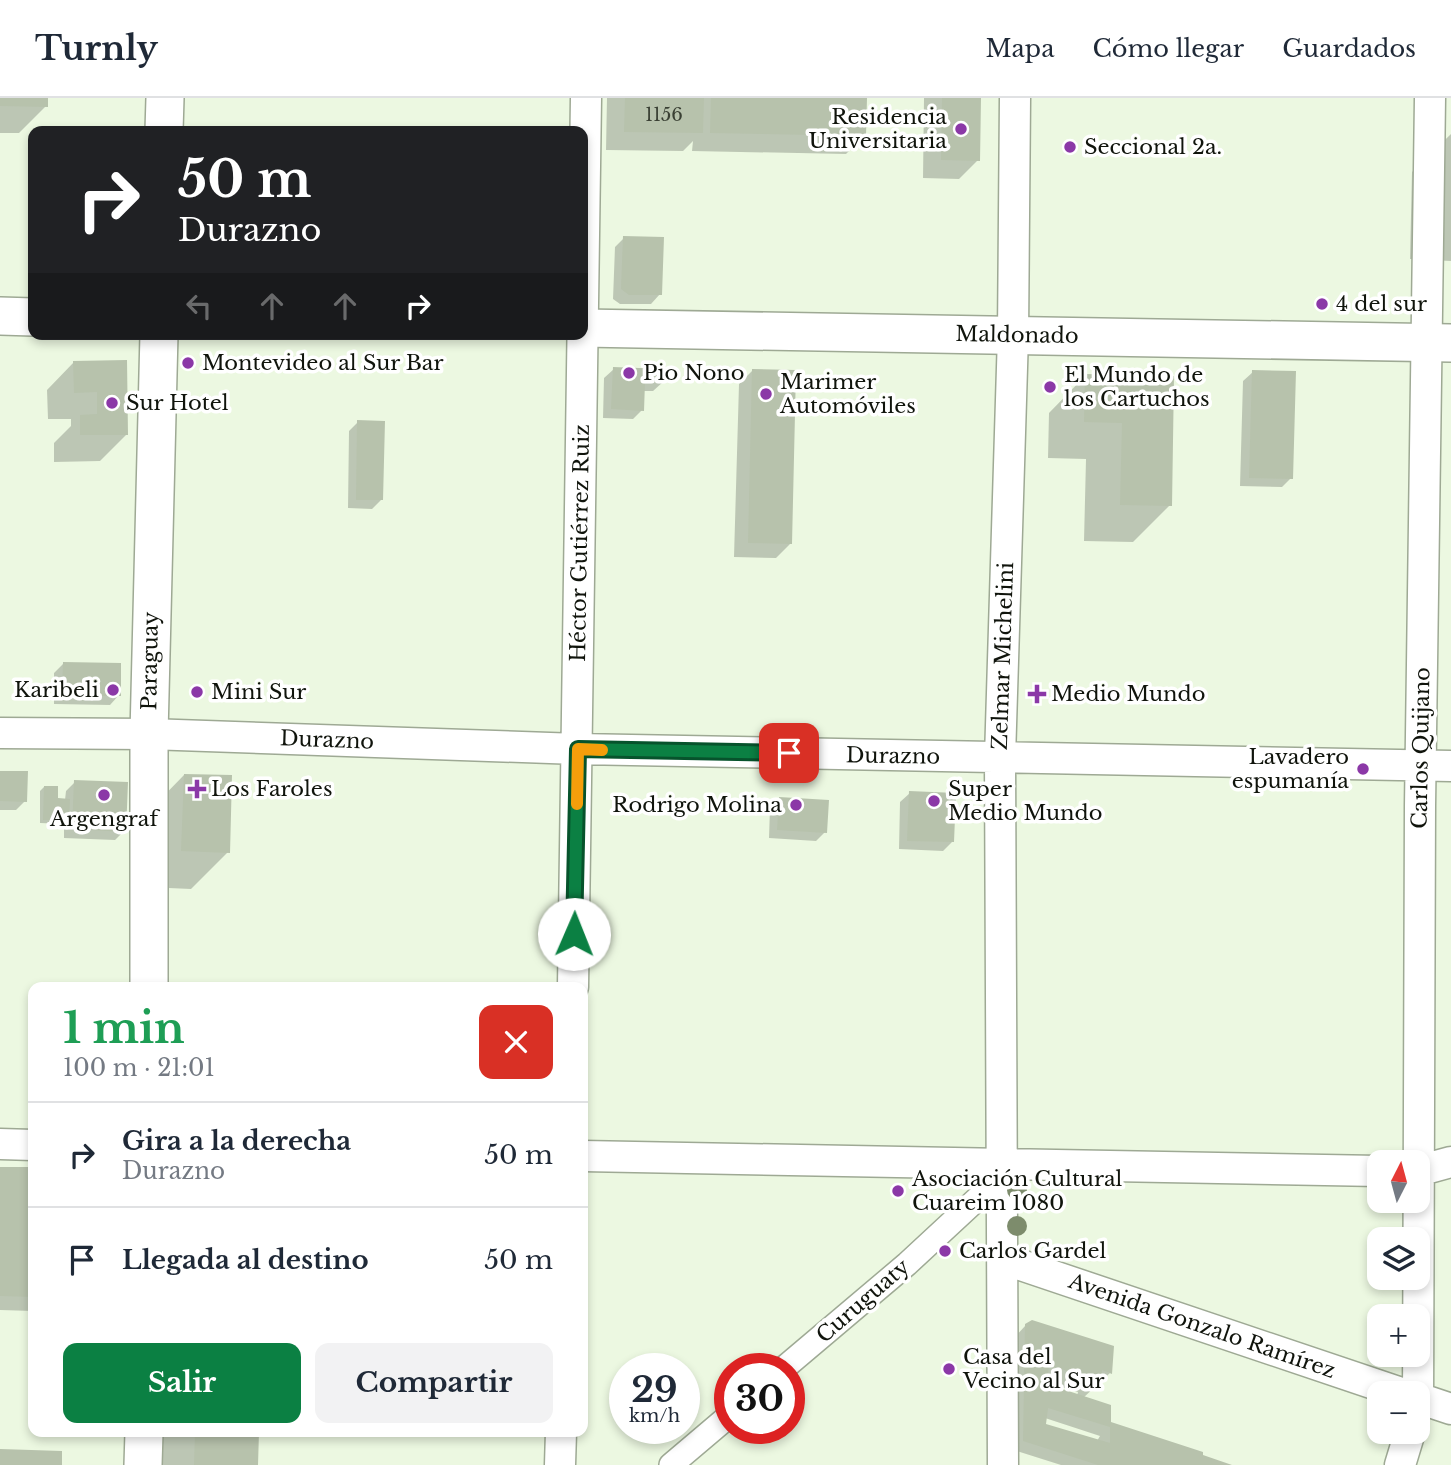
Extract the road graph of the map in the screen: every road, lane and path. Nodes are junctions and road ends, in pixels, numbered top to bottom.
1 (165, 98) edge
2 (586, 98) edge
3 (1015, 98) edge
4 (1430, 98) edge
5 (164, 126) edge
6 (586, 126) edge
7 (0, 316) edge
8 (28, 317) edge
9 (588, 328) edge
10 (1013, 335) junction
11 (159, 340) edge
12 (583, 340) edge
13 (1438, 343) edge
14 (0, 733) edge
15 (149, 734) junction
16 (578, 749) junction
17 (1000, 758) junction
18 (1421, 765) junction
19 (1451, 766) edge
20 (149, 982) edge
21 (573, 982) edge
22 (0, 1144) edge
23 (28, 1145) edge
24 (1418, 1150) edge
25 (588, 1156) edge
26 (1451, 1162) edge
27 (1430, 1168) edge
28 (1003, 1170) junction
29 (1367, 1171) edge
30 (1417, 1213) edge
31 (1003, 1259) junction
32 (802, 1353) edge
33 (1414, 1381) edge
34 (1367, 1383) edge
35 (1430, 1403) edge
36 (1451, 1409) edge
37 (714, 1429) edge
38 (144, 1437) edge
39 (561, 1437) edge
40 (1406, 1444) edge
41 (1005, 1464) edge
42 (143, 1465) edge
43 (560, 1465) edge
44 (671, 1465) edge
45 (1400, 1465) edge

1 - 5 street
2 - 6 street, Héctor Gutiérrez Ruiz
3 - 10 street, Zelmar Michelini
4 - 13 street, Carlos Quijano
7 - 8 street
9 - 10 street, Maldonado
10 - 13 street, Maldonado
10 - 17 street, Zelmar Michelini
11 - 15 street, Paraguay
12 - 16 street, Héctor Gutiérrez Ruiz
13 - 18 street, Carlos Quijano
14 - 15 street, Durazno
15 - 16 street, Durazno
15 - 20 street, Paraguay
16 - 17 street, Durazno
16 - 21 street, Héctor Gutiérrez Ruiz
17 - 18 street, Durazno
17 - 28 street, Zelmar Michelini
18 - 19 street, Durazno
18 - 24 street, Carlos Quijano
22 - 23 street
25 - 28 street
26 - 27 street
28 - 29 street
28 - 31 street, Zelmar Michelini
28 - 32 street, Curuguaty
30 - 33 street, Carlos Quijano
31 - 34 street, Avenida Gonzalo Ramírez
31 - 41 street, Zelmar Michelini
35 - 36 street, Avenida Gonzalo Ramírez
37 - 44 street
38 - 42 street
39 - 43 street
40 - 45 street

